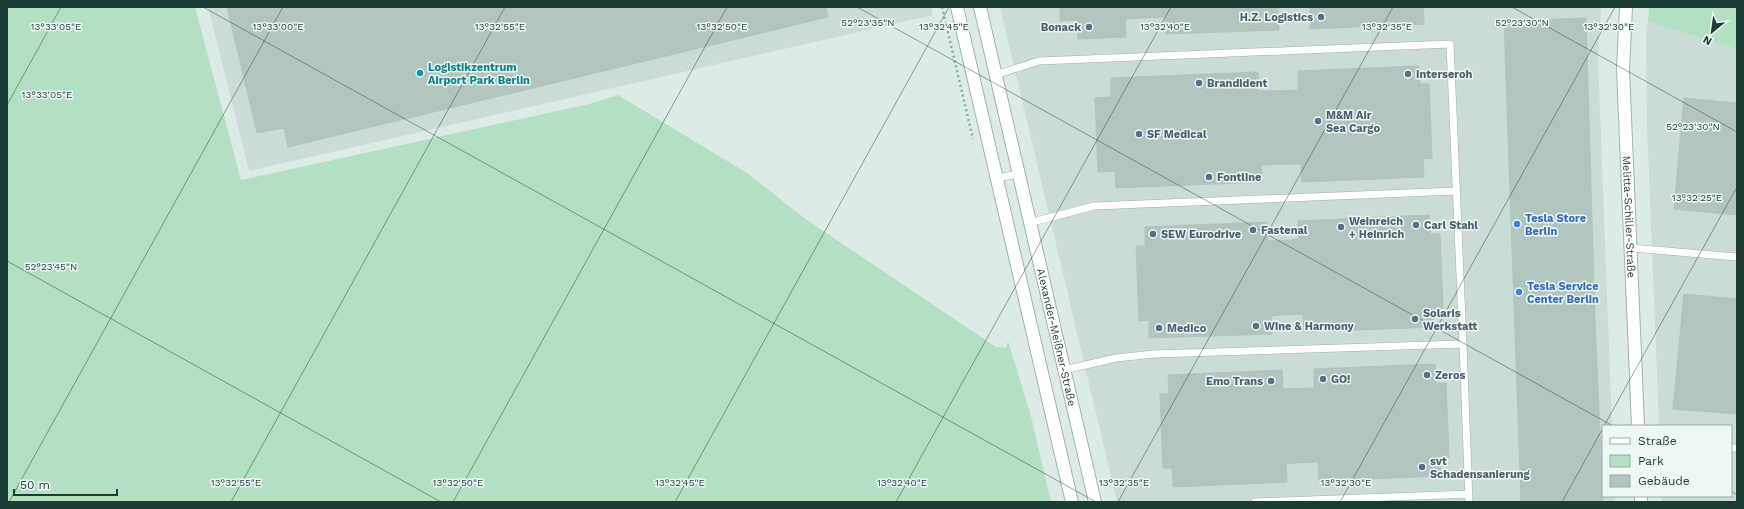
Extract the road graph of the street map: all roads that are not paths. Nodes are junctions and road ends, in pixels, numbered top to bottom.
1 (957, 7) edge
2 (980, 7) edge
3 (1626, 7) edge
4 (995, 75) junction
5 (1018, 174) junction
6 (998, 178) junction
7 (1456, 191) junction
8 (1029, 223) junction
9 (1631, 248) junction
10 (1737, 257) edge
11 (1463, 344) junction
12 (1064, 370) junction
13 (1638, 425) edge
14 (1469, 494) junction
15 (1072, 502) edge
16 (1095, 502) edge
17 (1255, 502) edge
18 (1469, 502) edge

1 - 6 street, Alexander-Meißner-Straße
2 - 4 street, Alexander-Meißner-Straße
3 - 9 street, Melitta-Schiller-Straße
4 - 5 street, Alexander-Meißner-Straße
4 - 7 lane
5 - 6 lane
5 - 8 street, Alexander-Meißner-Straße
6 - 15 street, Alexander-Meißner-Straße
7 - 8 lane
7 - 11 lane
8 - 12 street, Alexander-Meißner-Straße
9 - 10 lane
9 - 13 street, Melitta-Schiller-Straße
11 - 12 lane
11 - 14 lane
12 - 16 street, Alexander-Meißner-Straße
14 - 17 lane
14 - 18 lane

